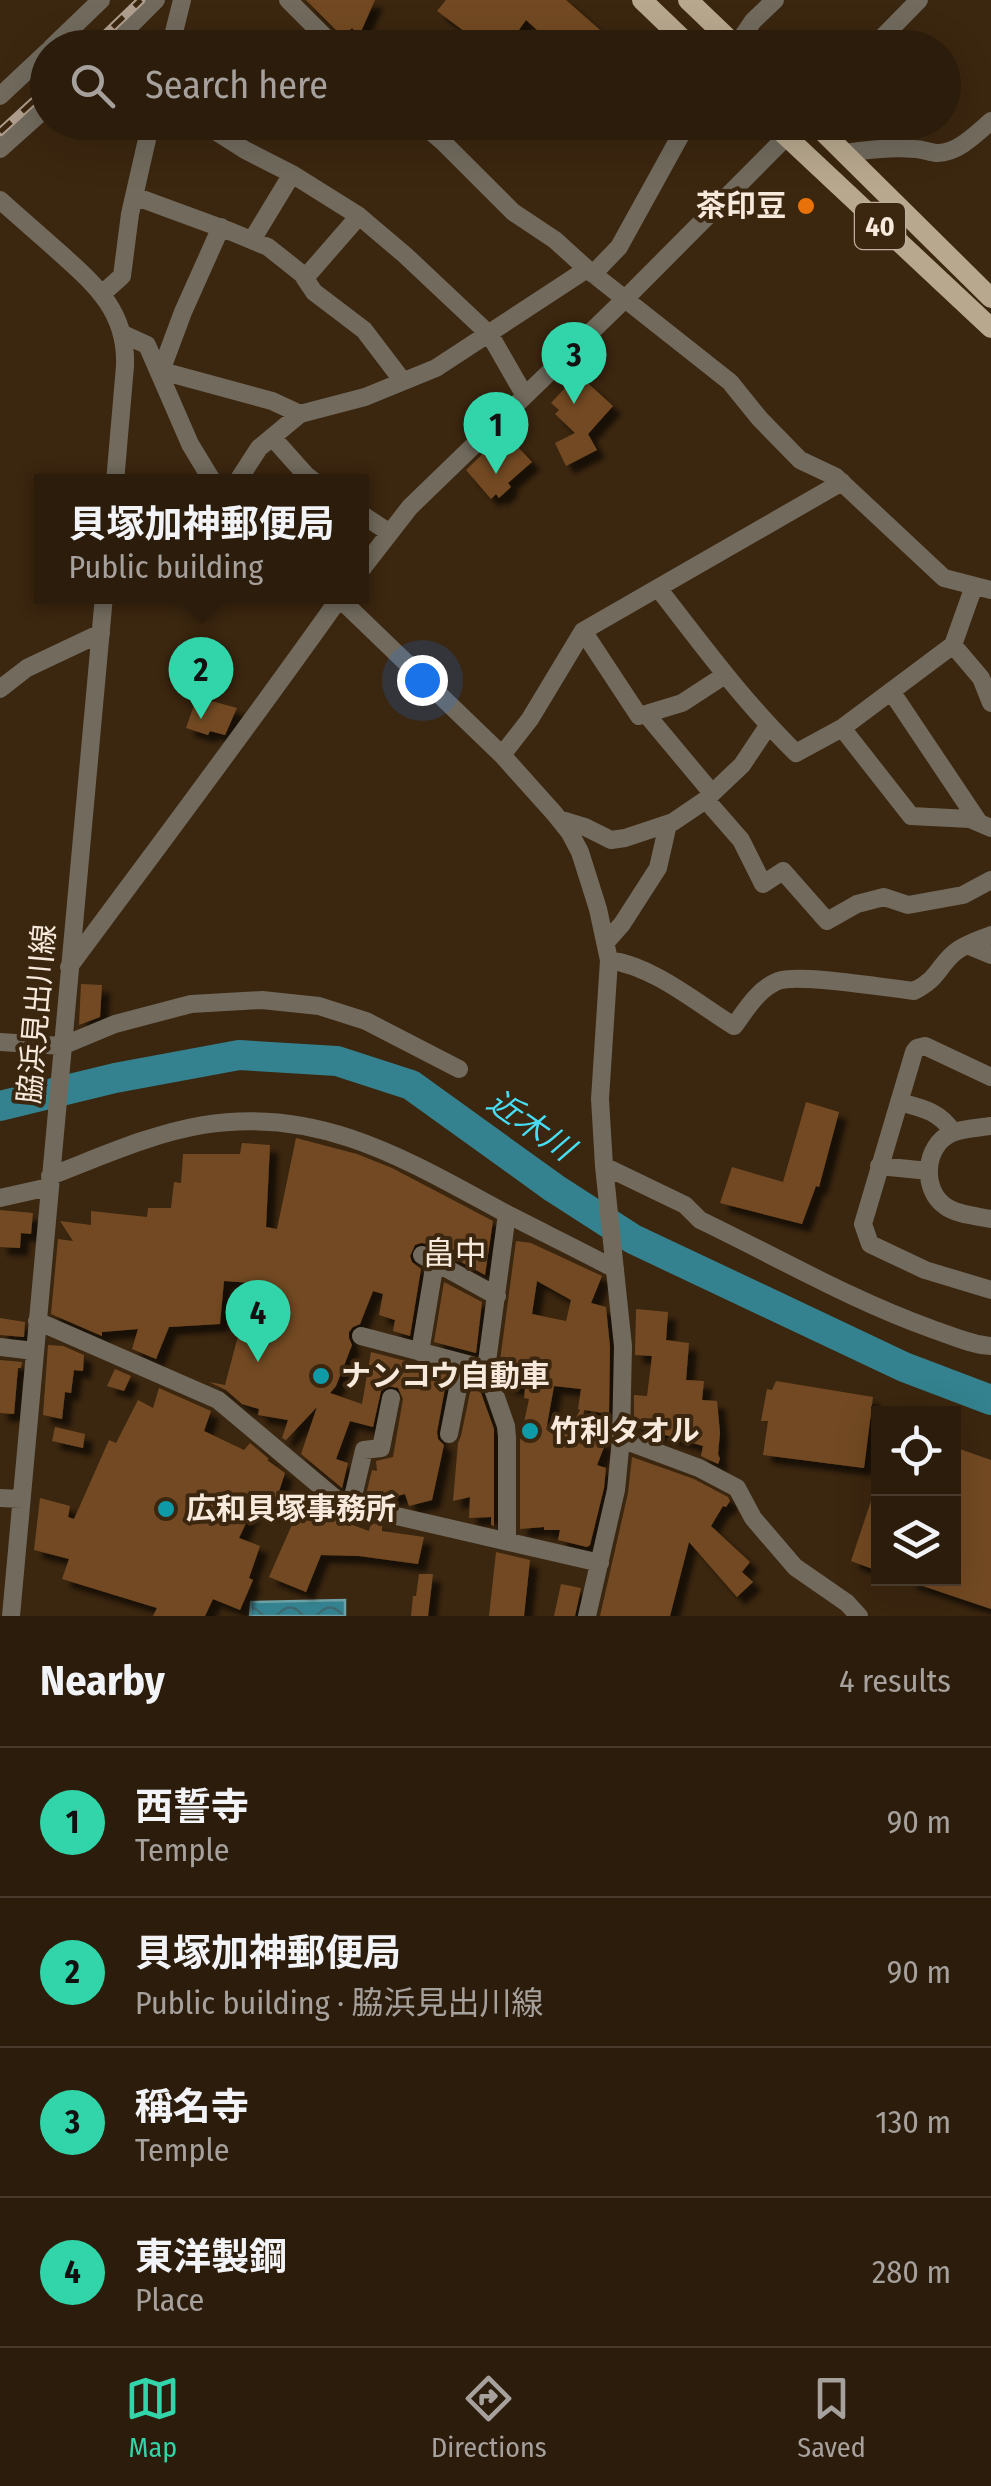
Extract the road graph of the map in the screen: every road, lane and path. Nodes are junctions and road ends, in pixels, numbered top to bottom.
1 (101, 0) edge
2 (156, 0) edge
3 (182, 0) edge
4 (288, 0) edge
5 (642, 0) edge
6 (688, 0) edge
7 (775, 0) edge
8 (919, 0) edge
9 (69, 30) edge
10 (126, 30) edge
11 (174, 30) edge
12 (318, 30) edge
13 (673, 30) edge
14 (719, 30) edge
15 (747, 30) edge
16 (890, 30) edge
17 (30, 67) edge
18 (0, 96) edge
19 (991, 120) edge
20 (30, 122) edge
21 (147, 140) edge
22 (230, 140) edge
23 (439, 140) edge
24 (678, 140) edge
25 (775, 140) edge
26 (798, 140) edge
27 (832, 140) edge
28 (0, 149) edge
29 (844, 152) junction
30 (292, 174) junction
31 (134, 196) junction
32 (0, 200) edge
33 (358, 216) junction
34 (221, 228) junction
35 (252, 240) junction
36 (590, 272) junction
37 (305, 278) junction
38 (103, 293) junction
39 (991, 298) edge
40 (625, 299) junction
41 (991, 328) edge
42 (123, 334) junction
43 (490, 335) junction
44 (160, 370) junction
45 (402, 380) junction
46 (525, 396) junction
47 (300, 414) junction
48 (272, 437) junction
49 (115, 474) edge
50 (207, 474) edge
51 (242, 474) edge
52 (306, 474) edge
53 (842, 482) junction
54 (369, 520) edge
55 (390, 534) junction
56 (369, 560) edge
57 (658, 588) junction
58 (983, 588) edge
59 (103, 604) edge
60 (334, 604) edge
61 (346, 604) edge
62 (582, 631) junction
63 (101, 633) junction
64 (952, 645) junction
65 (725, 675) junction
66 (0, 689) edge
67 (891, 691) junction
68 (991, 703) edge
69 (646, 714) junction
70 (768, 726) junction
71 (842, 728) junction
72 (502, 755) junction
73 (709, 797) junction
74 (559, 818) junction
75 (668, 824) junction
76 (984, 825) edge
77 (991, 880) edge
78 (991, 935) edge
79 (967, 945) junction
80 (608, 951) junction
81 (991, 955) edge
82 (69, 968) junction
83 (0, 1042) edge
84 (62, 1046) junction
85 (459, 1069) dead end
86 (991, 1077) edge
87 (899, 1102) junction
88 (991, 1126) edge
89 (953, 1132) junction
90 (879, 1166) junction
91 (604, 1170) junction
92 (928, 1171) junction
93 (50, 1177) junction
94 (0, 1198) edge
95 (507, 1214) junction
96 (991, 1218) edge
97 (614, 1265) junction
98 (991, 1290) edge
99 (497, 1296) junction
100 (37, 1321) junction
101 (361, 1336) dead end
102 (991, 1346) edge
103 (0, 1347) edge
104 (34, 1350) junction
105 (420, 1352) junction
106 (463, 1363) junction
107 (486, 1369) junction
108 (392, 1398) dead end
109 (449, 1434) dead end
110 (622, 1440) junction
111 (0, 1498) edge
112 (21, 1499) junction
113 (352, 1505) junction
114 (507, 1542) junction
115 (600, 1563) junction
116 (11, 1616) edge
117 (586, 1616) edge
118 (859, 1616) edge

1 - 9 street
2 - 10 street
3 - 11 street
4 - 12 street
5 - 13 main road
6 - 14 main road
7 - 15 street
8 - 16 street
17 - 18 street
19 - 29 street
20 - 28 street
21 - 31 street
22 - 30 street
23 - 36 street
24 - 36 street
25 - 40 street
26 - 41 main road, 40
27 - 29 main road, 40
29 - 39 main road, 40
30 - 33 street
30 - 35 street
31 - 34 street
31 - 38 street
32 - 38 street
33 - 37 street
33 - 43 street
34 - 35 street
34 - 44 street
35 - 37 street
36 - 40 street
36 - 43 street
37 - 45 street
38 - 42 street
40 - 46 street
40 - 53 street
42 - 44 street
42 - 49 street
43 - 45 street
43 - 46 street
44 - 47 street
44 - 50 street
45 - 47 street
46 - 55 street
47 - 48 street
48 - 51 street
48 - 52 street
53 - 57 street
53 - 58 street
54 - 55 street
55 - 56 street
57 - 62 street
57 - 65 street
58 - 64 street
59 - 63 street, 脇浜見出川線
60 - 82 street
61 - 72 street
62 - 69 street
62 - 72 street
63 - 66 street
63 - 82 street, 脇浜見出川線
64 - 67 street
64 - 68 street
65 - 69 street
65 - 70 street
67 - 71 street
67 - 76 street
69 - 73 street
70 - 71 street
70 - 73 street
71 - 76 street
72 - 74 street
73 - 75 street
73 - 77 street
74 - 75 street
74 - 80 street
75 - 80 street
78 - 79 street
79 - 80 street
79 - 81 street
80 - 91 street
82 - 84 street, 脇浜見出川線
83 - 84 street
84 - 85 street
84 - 93 street, 脇浜見出川線
86 - 87 street
87 - 89 street
87 - 90 street
88 - 89 street
89 - 92 street
90 - 92 street
90 - 98 street
91 - 97 street
91 - 102 street
92 - 96 street
93 - 94 street
93 - 95 street
93 - 100 street, 脇浜見出川線
95 - 97 street
95 - 99 street
97 - 110 street
99 - 105 street
99 - 107 street
100 - 104 street, 脇浜見出川線
100 - 113 street
101 - 105 street
103 - 104 street
104 - 112 street, 脇浜見出川線
105 - 106 street
106 - 107 street
106 - 109 street
107 - 114 street
108 - 113 street
110 - 115 street
110 - 118 street
111 - 112 street
112 - 116 street, 脇浜見出川線
113 - 114 street
114 - 115 street
115 - 117 street

